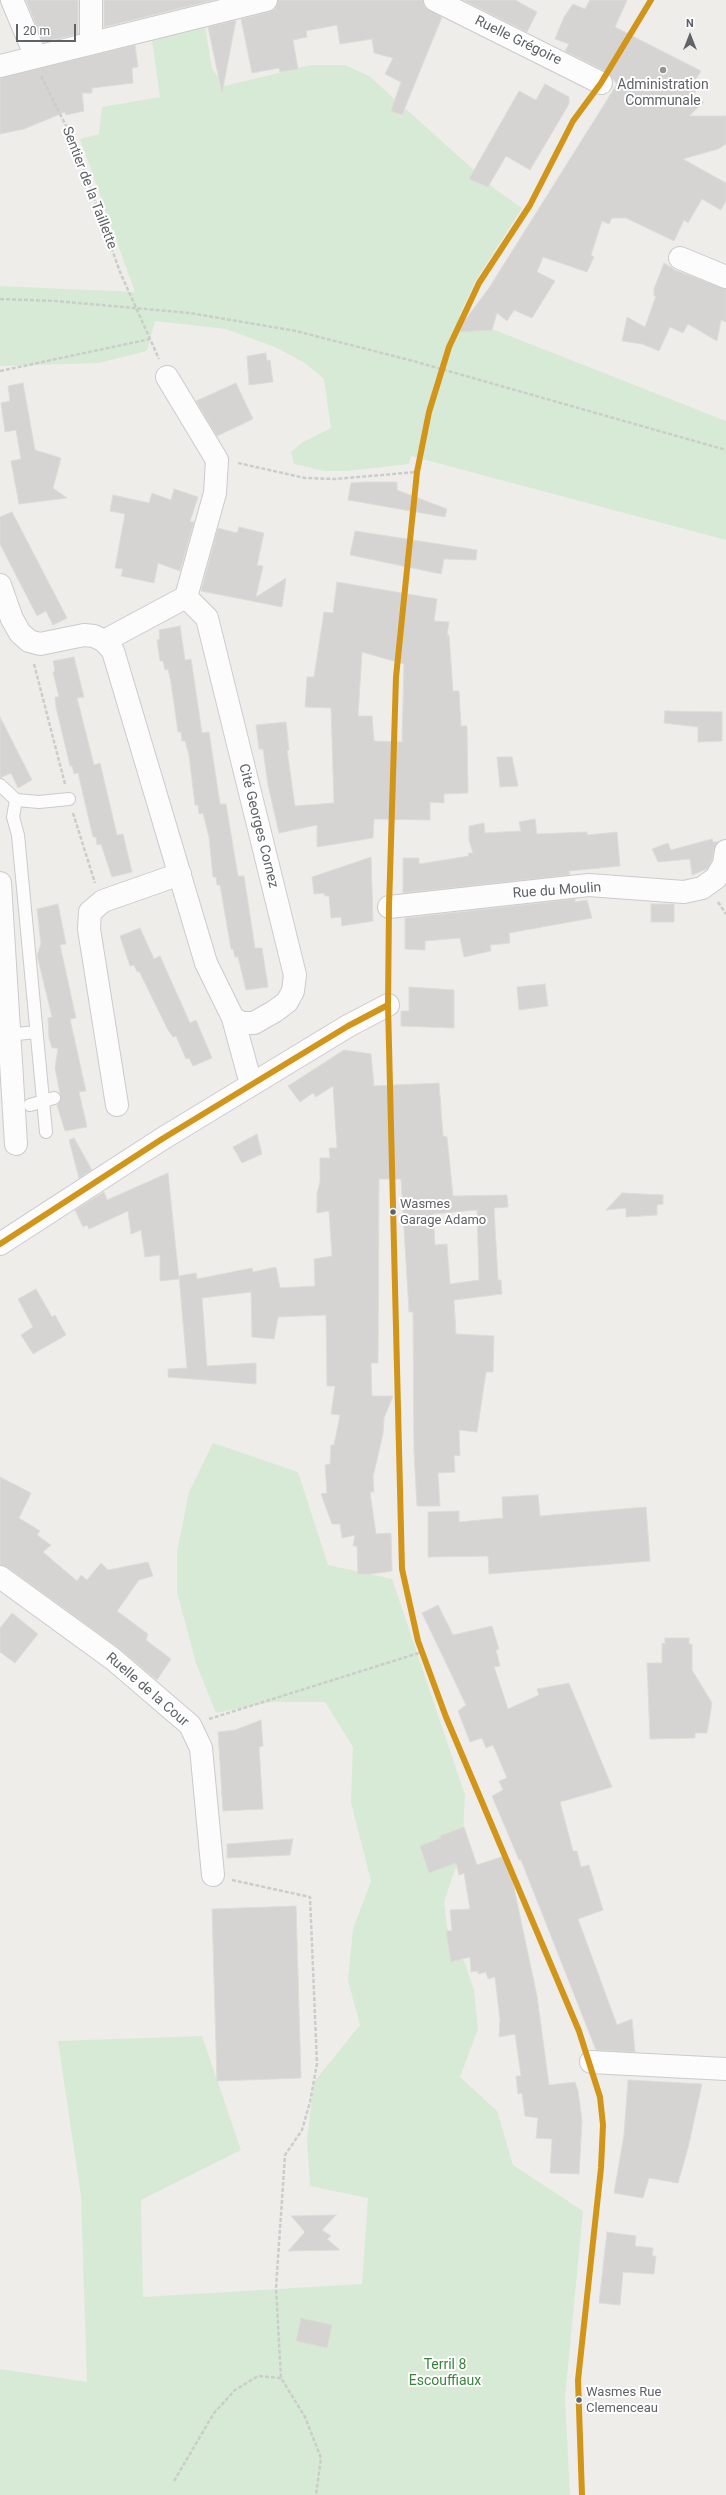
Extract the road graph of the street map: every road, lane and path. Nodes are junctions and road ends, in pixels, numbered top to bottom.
1 (12, 0) edge
2 (91, 0) edge
3 (266, 0) edge
4 (435, 0) edge
5 (91, 43) junction
6 (36, 57) junction
7 (0, 66) edge
8 (601, 82) dead end
9 (680, 258) dead end
10 (726, 277) edge
11 (0, 299) edge
12 (137, 309) junction
13 (150, 339) junction
14 (0, 371) edge
15 (167, 377) joint
16 (726, 450) edge
17 (217, 460) junction
18 (417, 472) dead end
19 (0, 585) edge
20 (186, 597) junction
21 (29, 641) junction
22 (104, 641) junction
23 (0, 785) edge
24 (68, 799) junction
25 (16, 800) junction
26 (726, 851) edge
27 (180, 874) junction
28 (0, 880) edge
29 (115, 897) junction
30 (389, 907) dead end
31 (388, 1005) dead end
32 (233, 1018) junction
33 (38, 1027) junction
34 (17, 1034) dead end
35 (250, 1084) junction
36 (49, 1099) junction
37 (30, 1105) dead end
38 (117, 1105) dead end
39 (46, 1132) dead end
40 (16, 1144) dead end
41 (0, 1244) edge
42 (0, 1577) edge
43 (422, 1652) dead end
44 (190, 1725) junction
45 (213, 1875) joint
46 (591, 2062) dead end
47 (726, 2069) edge
48 (281, 2378) junction
49 (174, 2481) dead end
50 (316, 2495) edge

1 - 6 street
2 - 5 street
3 - 5 street
4 - 8 street, Ruelle Grégoire
5 - 6 street
6 - 7 street
6 - 12 path, Sentier de la Taillette
9 - 10 street
11 - 12 path
12 - 13 path, Sentier de la Taillette
12 - 16 path
13 - 14 path
13 - 15 path, Sentier de la Taillette
15 - 17 street
17 - 18 path
17 - 20 street
19 - 21 street
20 - 22 street
20 - 32 street, Cité Georges Cornez
21 - 22 street
21 - 24 path
22 - 27 street
23 - 25 lane
24 - 25 lane
24 - 29 path
25 - 33 lane
26 - 30 street, Rue du Moulin
27 - 29 street
27 - 32 street
28 - 40 street
29 - 38 street
31 - 35 street
32 - 35 street
33 - 34 lane
33 - 36 lane
35 - 41 street
36 - 37 lane
36 - 39 lane
42 - 44 street, Ruelle de la Cour
43 - 44 path
44 - 45 street, Ruelle de la Cour
45 - 48 path
46 - 47 street
48 - 49 path
48 - 50 path

